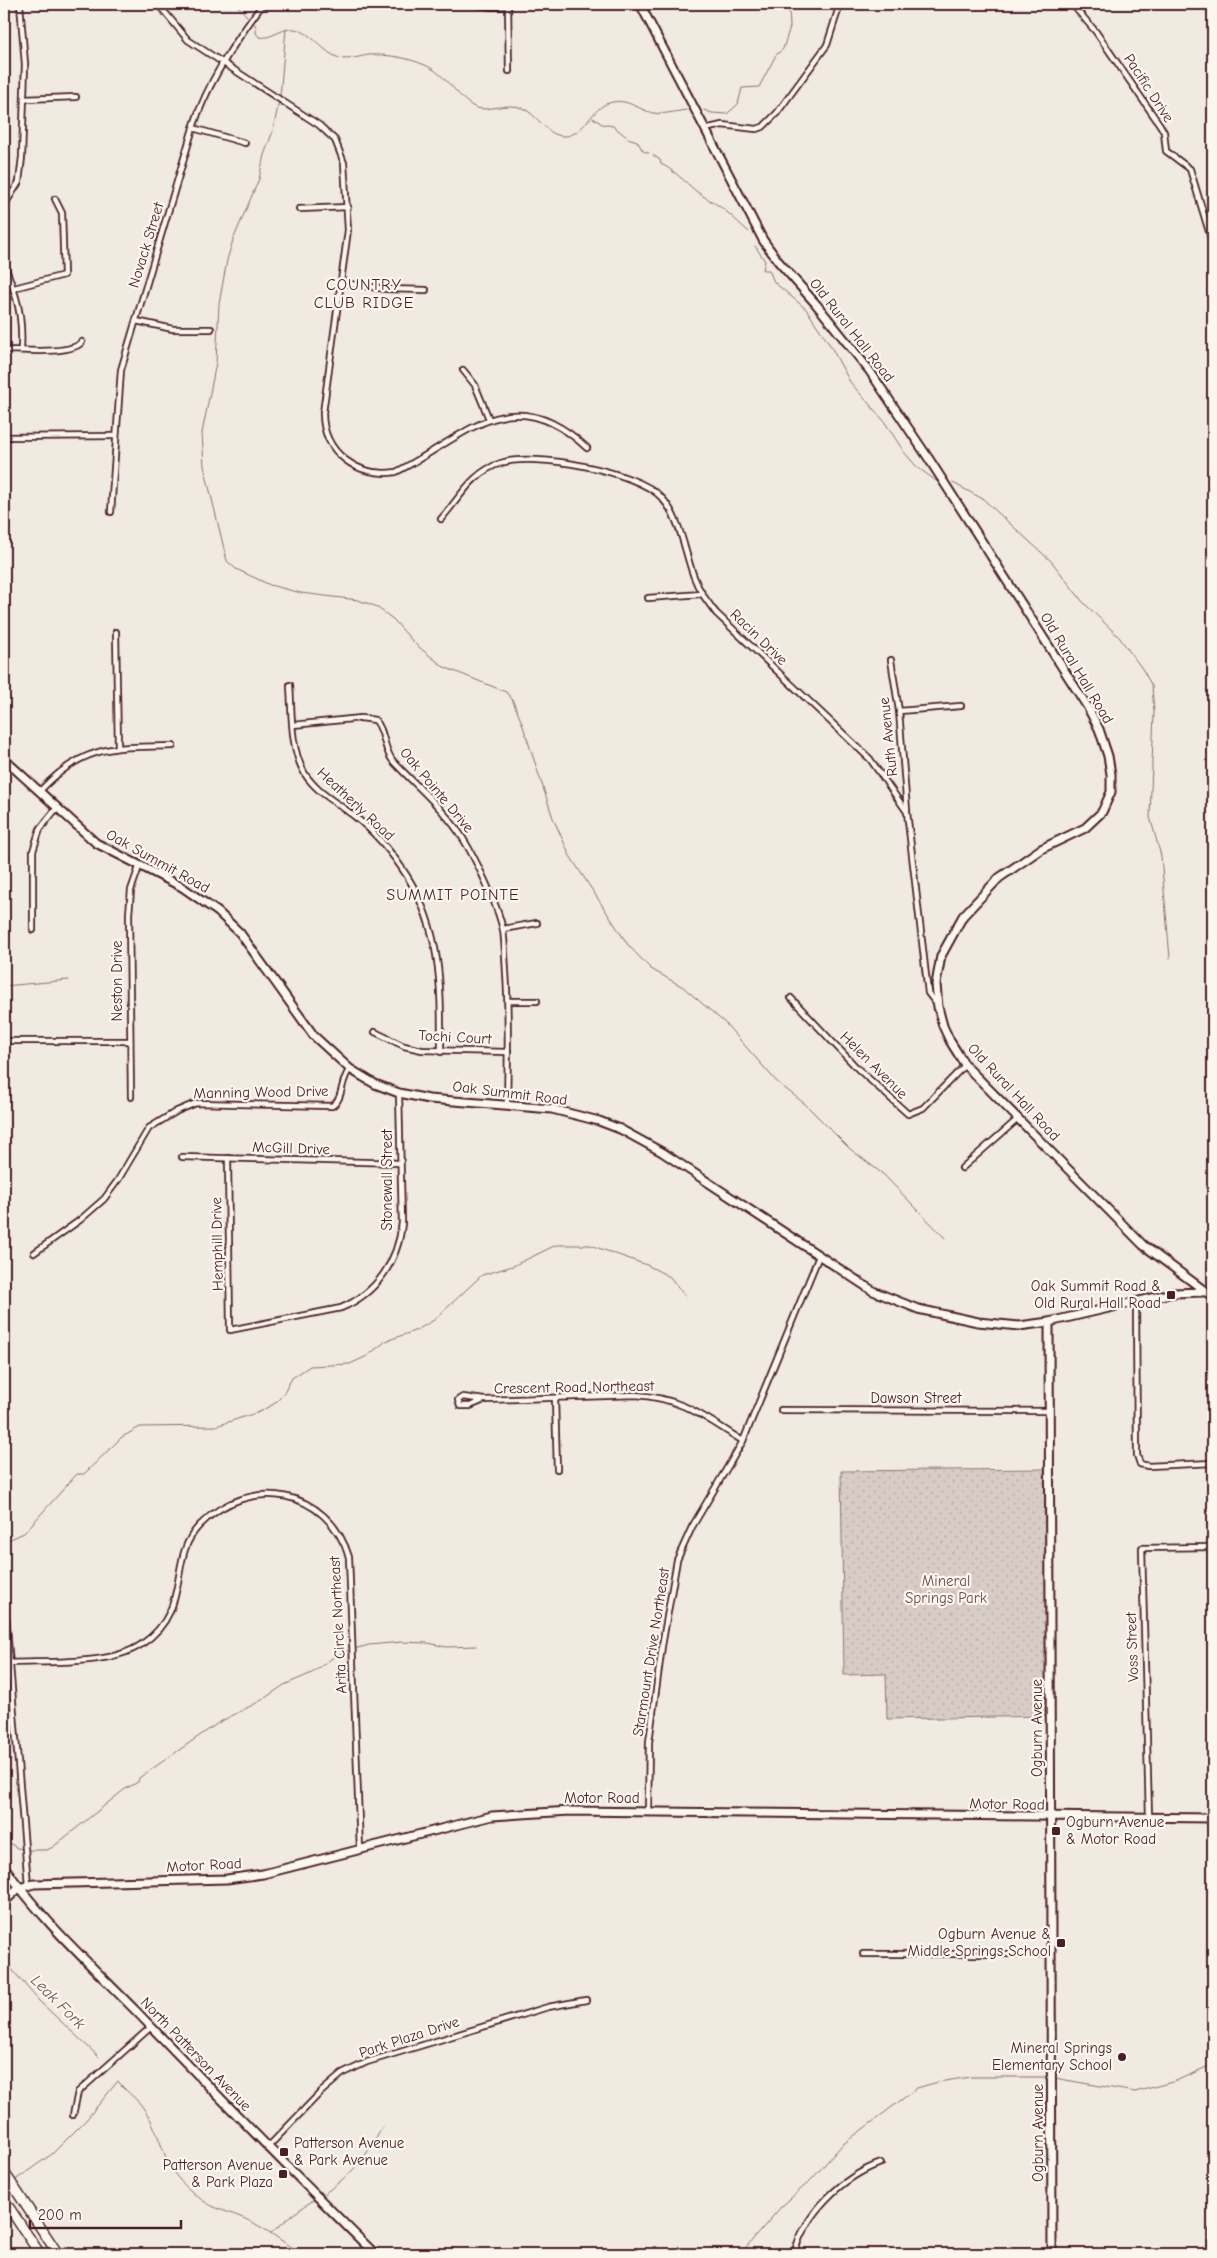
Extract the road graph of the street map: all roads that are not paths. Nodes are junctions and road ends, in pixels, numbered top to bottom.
1 (20, 4) edge
2 (158, 4) edge
3 (263, 4) edge
4 (472, 4) edge
5 (640, 4) edge
6 (840, 4) edge
7 (1072, 4) edge
8 (508, 5) edge
9 (222, 64) junction
10 (509, 72) dead end
11 (76, 97) dead end
12 (24, 99) junction
13 (193, 128) junction
14 (705, 128) junction
15 (245, 143) dead end
16 (55, 199) dead end
17 (4, 206) edge
18 (348, 206) junction
19 (299, 209) dead end
20 (1213, 245) edge
21 (4, 264) edge
22 (342, 283) junction
23 (14, 288) junction
24 (426, 290) dead end
25 (136, 321) junction
26 (212, 329) dead end
27 (82, 342) dead end
28 (4, 350) edge
29 (21, 350) junction
30 (463, 370) dead end
31 (488, 419) junction
32 (116, 436) junction
33 (4, 437) edge
34 (586, 448) dead end
35 (111, 512) dead end
36 (442, 519) dead end
37 (701, 594) junction
38 (648, 598) dead end
39 (116, 632) dead end
40 (891, 660) dead end
41 (290, 685) dead end
42 (960, 706) dead end
43 (899, 711) junction
44 (293, 725) junction
45 (173, 746) dead end
46 (118, 747) junction
47 (4, 759) edge
48 (39, 792) junction
49 (56, 809) junction
50 (907, 812) junction
51 (139, 867) junction
52 (537, 923) dead end
53 (503, 929) junction
54 (33, 930) dead end
55 (791, 998) dead end
56 (508, 1001) junction
57 (537, 1001) dead end
58 (938, 1007) junction
59 (375, 1032) dead end
60 (4, 1041) edge
61 (130, 1041) junction
62 (441, 1052) junction
63 (508, 1052) junction
64 (965, 1065) junction
65 (350, 1070) junction
66 (399, 1093) junction
67 (131, 1097) dead end
68 (507, 1104) junction
69 (1019, 1118) junction
70 (182, 1157) dead end
71 (228, 1158) junction
72 (400, 1163) junction
73 (962, 1168) dead end
74 (34, 1253) dead end
75 (819, 1256) junction
76 (1206, 1292) junction
77 (1213, 1297) edge
78 (1136, 1302) junction
79 (1049, 1322) junction
80 (230, 1330) joint
81 (555, 1399) junction
82 (484, 1400) junction
83 (781, 1410) dead end
84 (1050, 1411) junction
85 (743, 1441) junction
86 (1213, 1463) edge
87 (557, 1469) dead end
88 (1213, 1548) edge
89 (6, 1616) dead end
90 (9, 1663) junction
91 (648, 1812) junction
92 (1149, 1817) junction
93 (1051, 1818) junction
94 (1213, 1818) edge
95 (360, 1850) junction
96 (4, 1866) edge
97 (28, 1885) junction
98 (19, 1888) junction
99 (4, 1902) edge
100 (864, 1954) dead end
101 (1052, 1954) junction
102 (586, 2000) dead end
103 (151, 2027) junction
104 (73, 2115) dead end
105 (267, 2148) junction
106 (881, 2163) dead end
107 (4, 2172) edge
108 (4, 2200) edge
109 (1212, 2230) edge
110 (40, 2254) edge
111 (58, 2254) edge
112 (375, 2254) edge
113 (794, 2254) edge
114 (1052, 2254) edge
115 (1212, 2254) edge

1 - 12 street
2 - 9 street
3 - 9 street, Novack Street
4 - 8 street
5 - 14 street, Old Rural Hall Road
6 - 14 street
7 - 20 street, Pacific Drive
8 - 10 street
9 - 13 street, Novack Street
9 - 18 street
11 - 12 street
12 - 17 street
13 - 15 street
13 - 25 street, Novack Street
14 - 58 street, Old Rural Hall Road
16 - 23 street
18 - 19 street
18 - 22 street
21 - 23 street
22 - 24 street
22 - 31 street
23 - 29 street
25 - 26 street
25 - 32 street, Novack Street
27 - 29 street
28 - 29 street
30 - 31 street
31 - 34 street
32 - 33 street
32 - 35 street, Novack Street
36 - 37 street, Racin Drive
37 - 38 street
37 - 50 street, Racin Drive
39 - 46 street
40 - 43 street, Ruth Avenue
41 - 44 street, Heatherly Road
42 - 43 street
43 - 50 street, Ruth Avenue
44 - 53 street, Oak Pointe Drive
44 - 62 street, Heatherly Road
45 - 46 street
46 - 48 street
47 - 48 street, Oak Summit Road
48 - 49 street, Oak Summit Road
49 - 51 street, Oak Summit Road
49 - 54 street
50 - 58 street, Racin Drive
51 - 61 street, Neston Drive
51 - 65 street, Oak Summit Road
52 - 53 street
53 - 56 street, Oak Pointe Drive
55 - 64 street, Helen Avenue
56 - 57 street
56 - 63 street, Oak Pointe Drive
58 - 64 street, Old Rural Hall Road
59 - 62 street, Tochi Court
60 - 61 street
61 - 67 street, Neston Drive
62 - 63 street, Tochi Court
63 - 68 street, Oak Pointe Drive
64 - 69 street, Old Rural Hall Road
65 - 66 street, Oak Summit Road
65 - 74 street, Manning Wood Drive
66 - 68 street, Oak Summit Road
66 - 72 street, Stonewall Street
68 - 75 street, Oak Summit Road
69 - 73 street
69 - 76 street, Old Rural Hall Road
70 - 71 street, McGill Drive
71 - 72 street, McGill Drive
71 - 80 street, Hemphill Drive
72 - 80 street, Stonewall Street
75 - 79 street, Oak Summit Road
75 - 85 street, Starmount Drive Northeast
76 - 77 street, Old Rural Hall Road
76 - 78 street, Oak Summit Road
78 - 79 street, Oak Summit Road
78 - 86 street
79 - 84 street, Ogburn Avenue
81 - 82 street, Crescent Road Northeast
81 - 85 street, Crescent Road Northeast
81 - 87 street
82 - 82 street, Crescent Road Northeast
83 - 84 street, Dawson Street
84 - 93 street, Ogburn Avenue
85 - 91 street, Starmount Drive Northeast
88 - 92 street, Voss Street
89 - 90 street
90 - 95 street, Arita Circle Northeast
90 - 97 street
91 - 93 street, Motor Road
91 - 95 street, Motor Road
92 - 93 street, Motor Road
92 - 94 street, Motor Road
93 - 101 street, Ogburn Avenue
95 - 97 street, Motor Road
96 - 98 street, North Patterson Avenue
97 - 98 street, Motor Road
98 - 99 street, Motor Road
98 - 103 street, North Patterson Avenue
100 - 101 street
101 - 114 street, Ogburn Avenue
102 - 105 street, Park Plaza Drive
103 - 104 street
103 - 105 street, North Patterson Avenue
105 - 112 street, North Patterson Avenue
106 - 113 street
107 - 111 highway
108 - 110 highway
109 - 115 street

